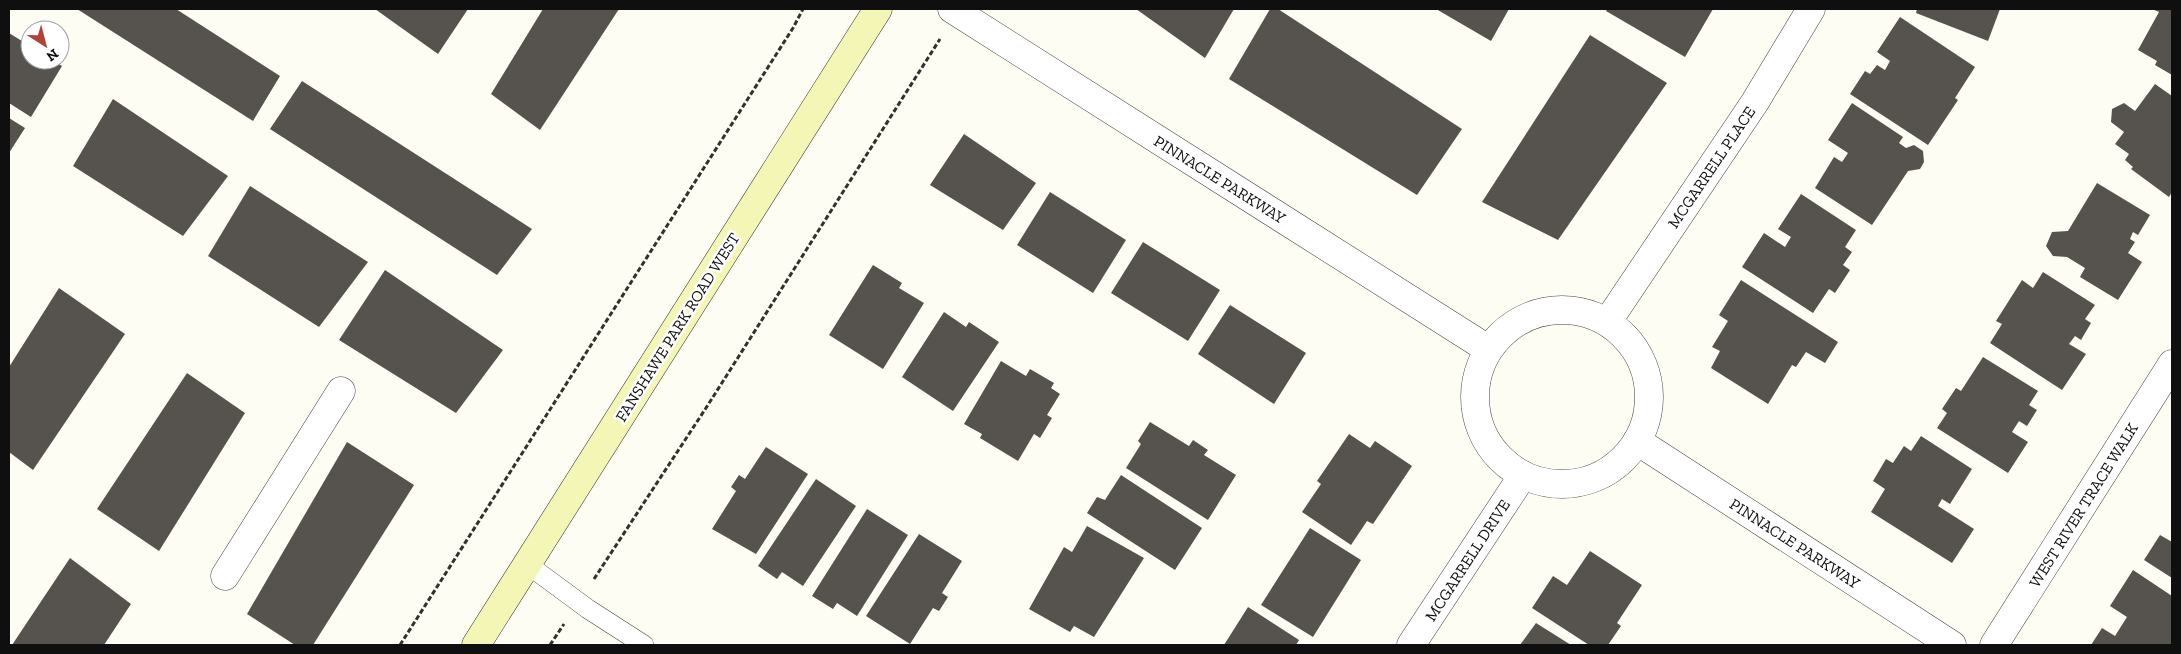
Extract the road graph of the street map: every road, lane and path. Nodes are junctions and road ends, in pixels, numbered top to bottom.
1 (803, 9) edge
2 (878, 9) edge
3 (952, 9) edge
4 (1811, 9) edge
5 (929, 56) dead end
6 (1608, 321) junction
7 (1488, 349) junction
8 (2172, 364) edge
9 (341, 391) dead end
10 (1637, 441) junction
11 (1523, 475) junction
12 (527, 564) junction
13 (598, 573) dead end
14 (224, 576) dead end
15 (561, 629) dead end
16 (400, 645) edge
17 (476, 645) edge
18 (550, 645) edge
19 (644, 645) edge
20 (1411, 645) edge
21 (1952, 645) edge
22 (1994, 645) edge

1 - 16 path
2 - 12 main road, FANSHAWE PARK ROAD WEST
3 - 7 street, PINNACLE PARKWAY
4 - 6 street, MCGARRELL PLACE
5 - 13 path
6 - 7 street
6 - 10 street
7 - 11 street
8 - 22 street, WEST RIVER TRACE WALK
9 - 14 street
10 - 11 street
10 - 21 street, PINNACLE PARKWAY
11 - 20 street, MCGARRELL DRIVE
12 - 17 main road, FANSHAWE PARK ROAD WEST
12 - 19 lane
15 - 18 path

